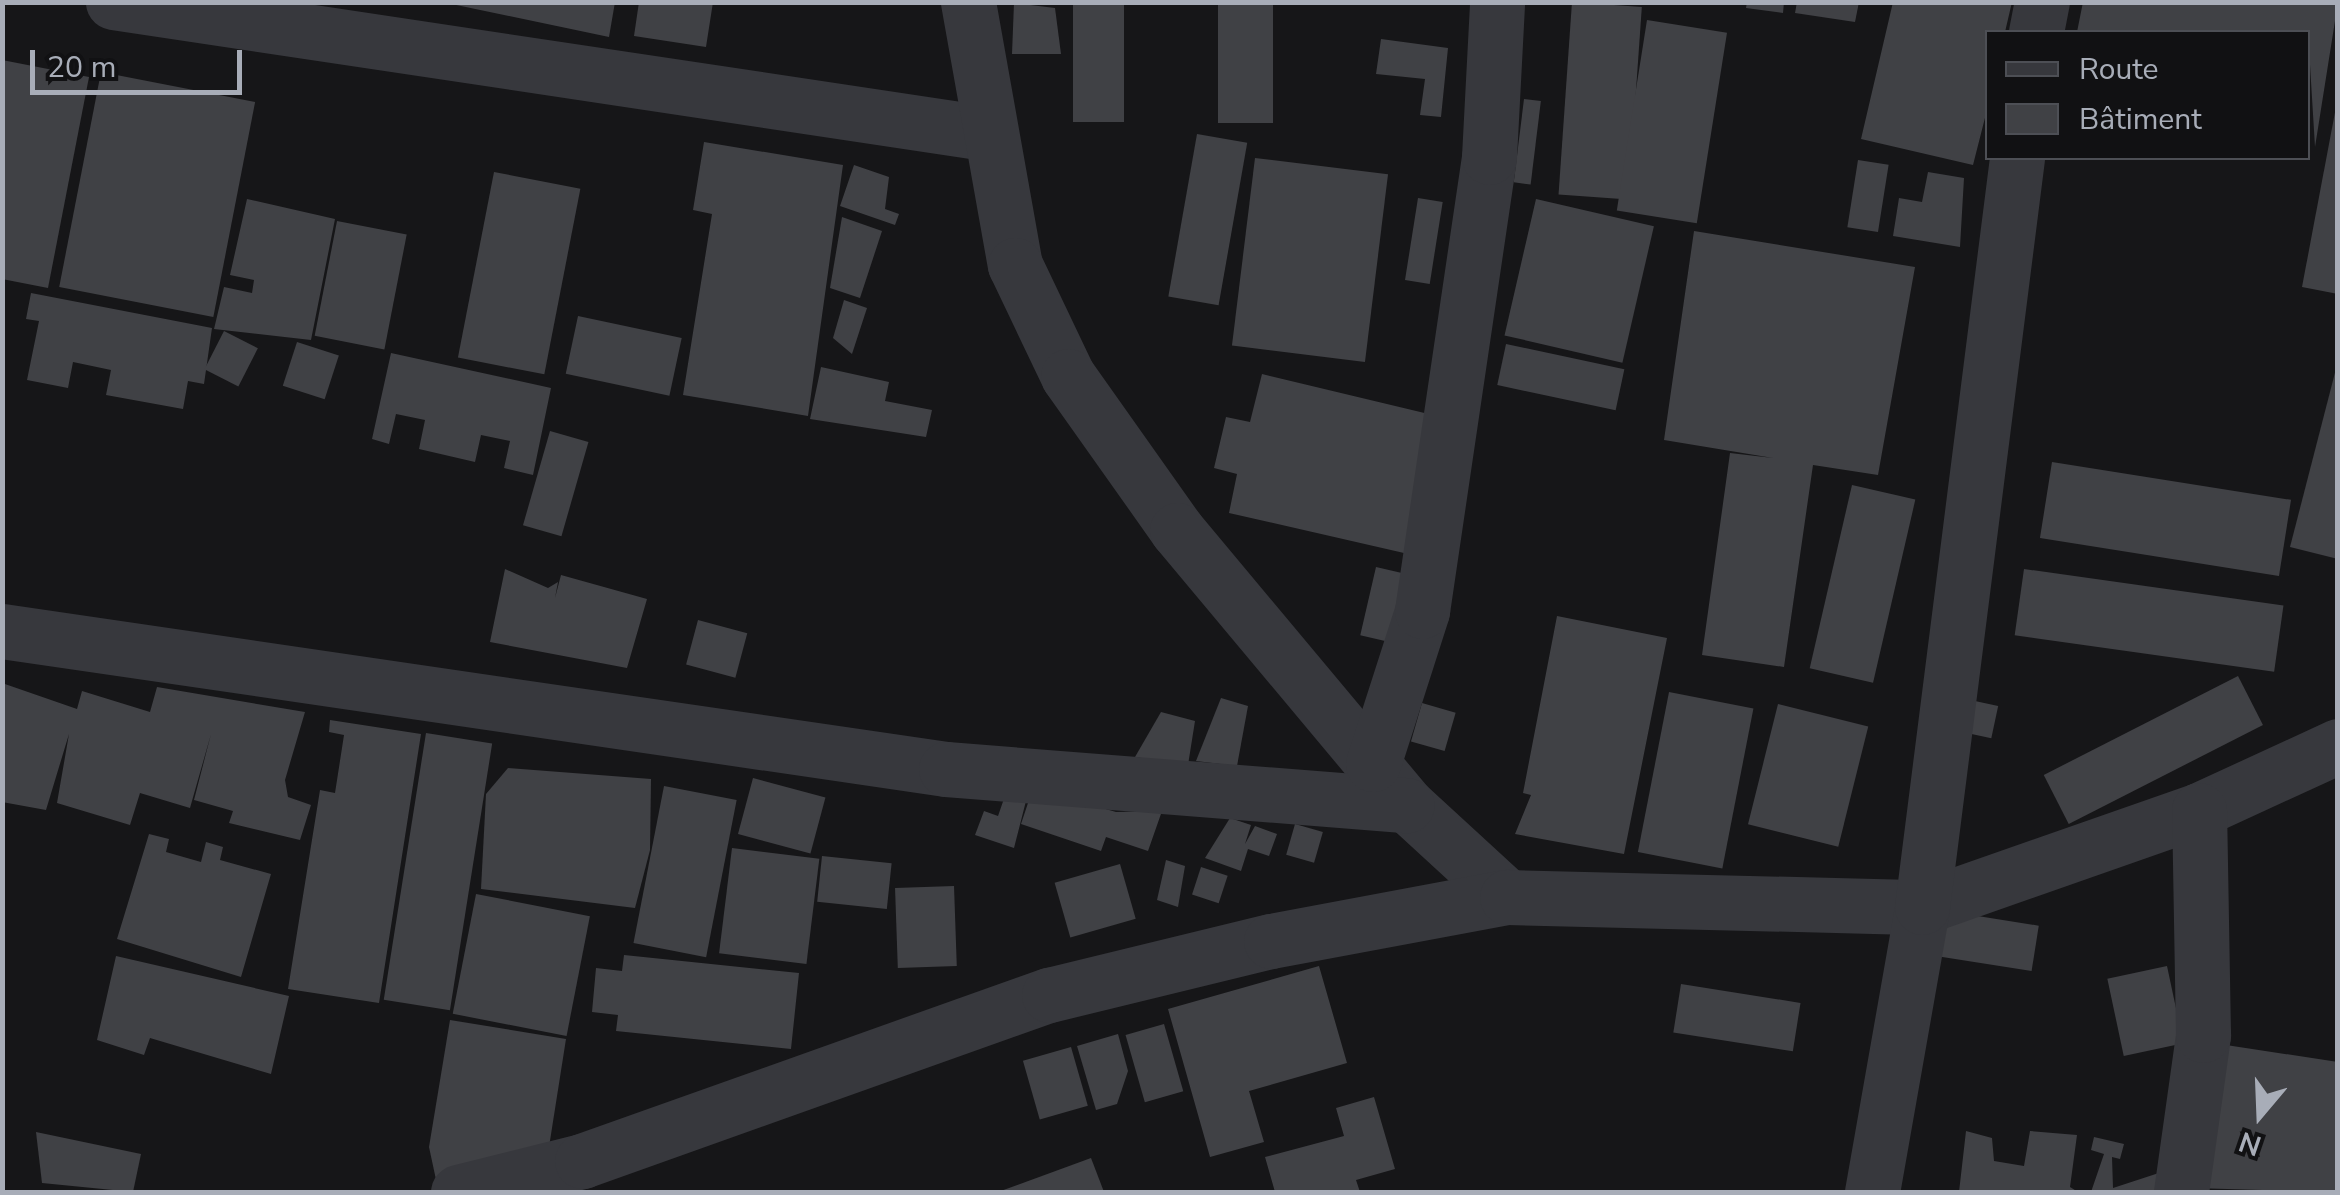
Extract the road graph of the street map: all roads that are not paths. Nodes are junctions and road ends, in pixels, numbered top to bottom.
1 (113, 2) edge
2 (968, 2) edge
3 (1498, 2) edge
4 (2042, 2) edge
5 (2036, 30) edge
6 (985, 133) junction
7 (2017, 160) edge
8 (2, 631) edge
9 (2338, 746) edge
10 (1373, 764) junction
11 (1407, 806) junction
12 (2199, 810) junction
13 (1507, 897) junction
14 (1922, 908) junction
15 (458, 1192) edge
16 (1872, 1192) edge
17 (2181, 1192) edge

1 - 6 street
2 - 6 street
3 - 10 street
4 - 5 street
6 - 10 street
7 - 14 street
8 - 11 street
9 - 12 street
10 - 11 street
11 - 13 street
12 - 14 street
12 - 17 street
13 - 14 street
13 - 15 street
14 - 16 street

